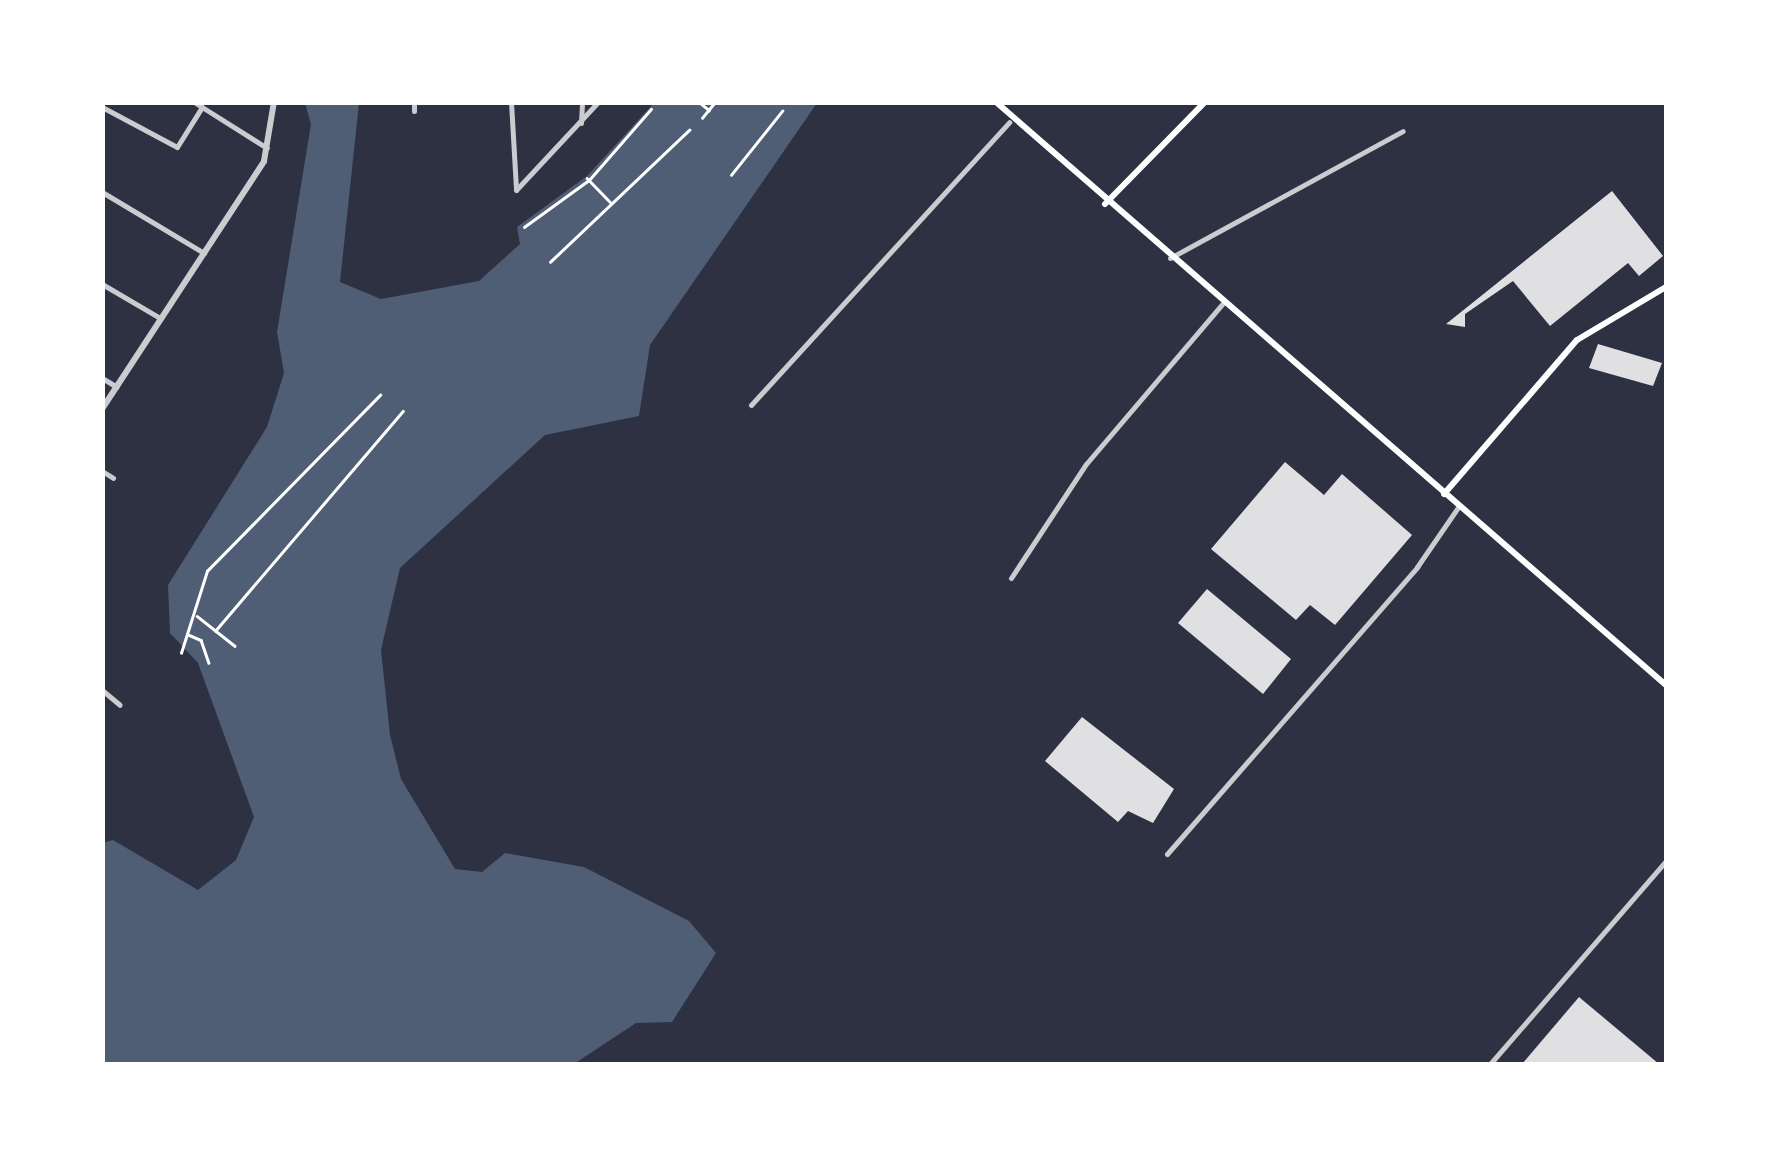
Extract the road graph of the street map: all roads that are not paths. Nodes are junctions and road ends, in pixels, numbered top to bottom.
1 (194, 102) edge
2 (274, 102) edge
3 (414, 102) edge
4 (511, 102) edge
5 (582, 102) edge
6 (598, 102) edge
7 (996, 102) edge
8 (1206, 102) edge
9 (102, 106) edge
10 (202, 108) junction
11 (414, 111) dead end
12 (1009, 122) junction
13 (580, 126) junction
14 (1403, 131) dead end
15 (267, 148) junction
16 (102, 192) edge
17 (1104, 204) junction
18 (204, 253) junction
19 (1170, 258) junction
20 (102, 284) edge
21 (1666, 287) edge
22 (1222, 304) junction
23 (162, 318) junction
24 (102, 378) edge
25 (117, 386) junction
26 (750, 405) dead end
27 (102, 408) edge
28 (102, 472) edge
29 (113, 478) dead end
30 (1444, 494) junction
31 (1458, 506) junction
32 (1011, 578) dead end
33 (1666, 685) edge
34 (102, 690) edge
35 (120, 705) dead end
36 (1167, 854) dead end
37 (1666, 861) edge
38 (1490, 1064) edge

1 - 10 street
2 - 15 street
3 - 11 street
4 - 13 street
5 - 13 street
6 - 13 street
7 - 12 main road
8 - 17 main road
9 - 10 street
10 - 15 street
12 - 17 main road
12 - 26 street
14 - 19 street
15 - 18 street
16 - 18 street
17 - 19 main road
18 - 23 street
19 - 22 main road
20 - 23 street
21 - 30 main road
22 - 30 main road
22 - 32 street
23 - 25 street
24 - 25 street
25 - 27 street
28 - 29 street
30 - 31 main road
31 - 33 main road
31 - 36 street
34 - 35 street
37 - 38 street

